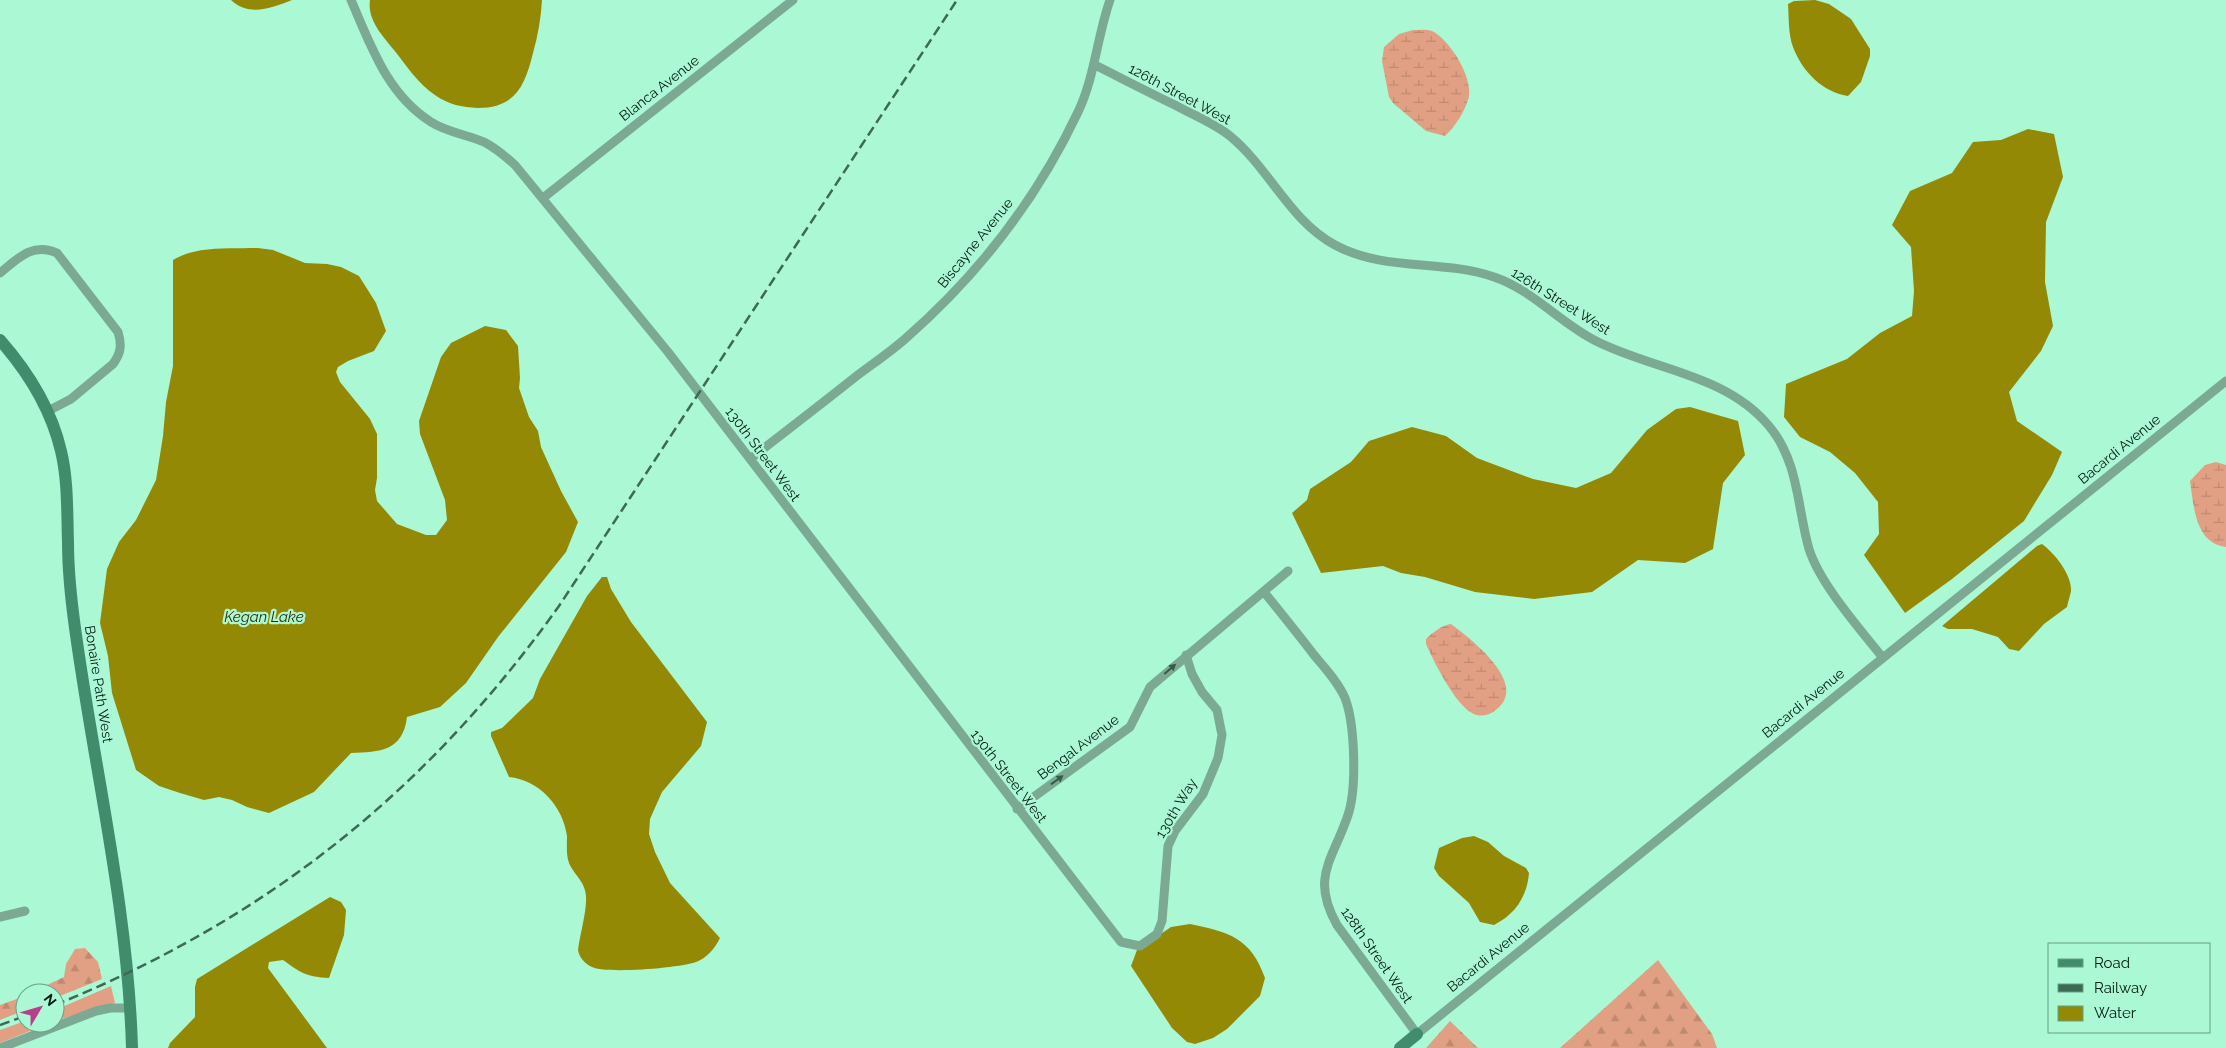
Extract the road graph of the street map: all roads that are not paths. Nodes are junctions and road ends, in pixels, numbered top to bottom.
1 (351, 0) edge
2 (793, 0) edge
3 (1110, 0) edge
4 (1095, 65) junction
5 (543, 198) junction
6 (0, 273) edge
7 (0, 340) edge
8 (2226, 381) edge
9 (48, 411) junction
10 (750, 459) junction
11 (1288, 571) dead end
12 (1264, 592) junction
13 (1186, 655) junction
14 (1882, 658) junction
15 (1017, 809) junction
16 (25, 911) dead end
17 (0, 917) edge
18 (1140, 946) joint
19 (130, 1008) junction
20 (1417, 1034) junction
21 (0, 1048) edge
22 (132, 1048) edge
23 (1400, 1048) edge

1 - 5 street, 130th Street West
2 - 5 street, Blanca Avenue
3 - 4 street, Biscayne Avenue
4 - 10 street, Biscayne Avenue
4 - 14 street, 126th Street West
5 - 10 street, 130th Street West
6 - 9 street
7 - 9 street, Bonaire Path West
8 - 14 street, Bacardi Avenue
9 - 19 street, Bonaire Path West
10 - 15 street, 130th Street West
11 - 12 street, Bengal Avenue
12 - 13 street, Bengal Avenue
12 - 20 street, 128th Street West
15 -> 13 street, Bengal Avenue
13 - 18 street, 130th Way
14 - 20 street, Bacardi Avenue
15 - 18 street, 130th Street West
16 - 17 street
19 - 21 street
19 - 22 street, Bonaire Path West
20 - 23 street, Bacardi Avenue

